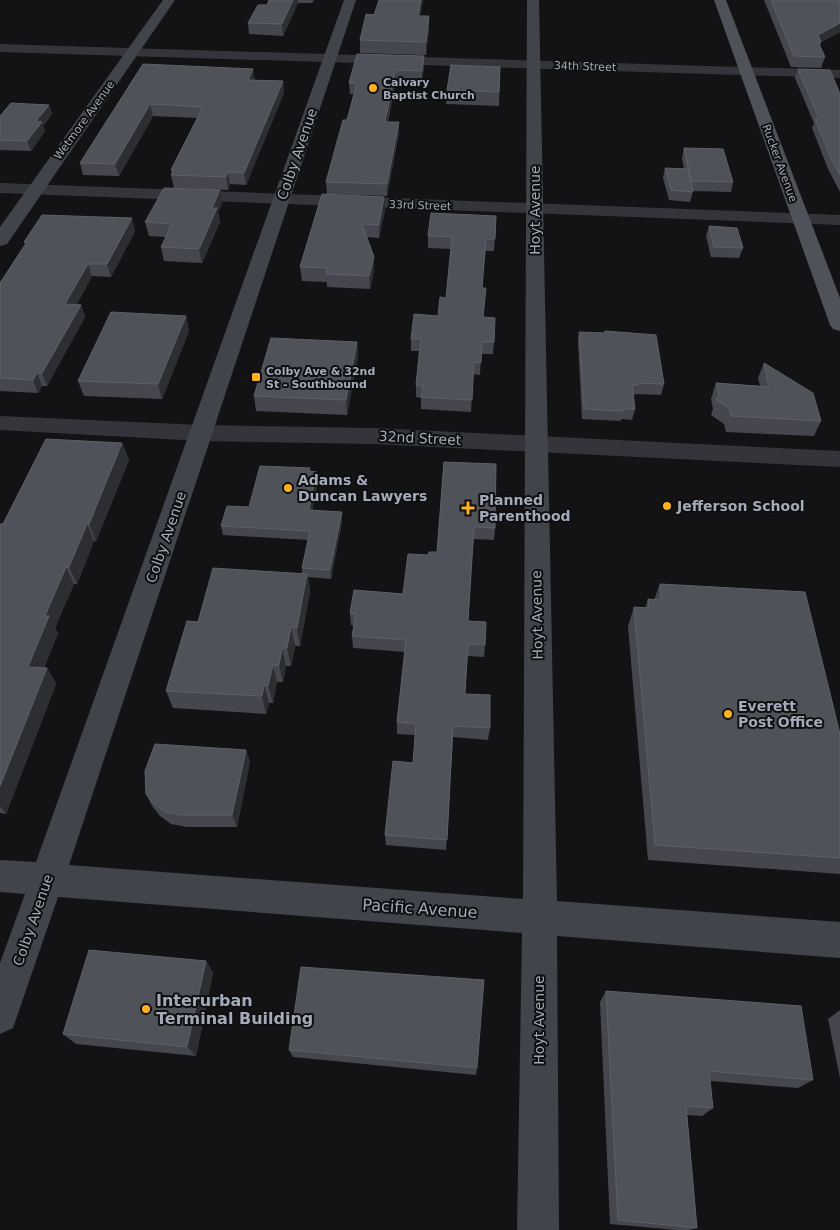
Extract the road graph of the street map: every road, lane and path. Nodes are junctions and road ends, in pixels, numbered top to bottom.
1 (169, 0) edge
2 (350, 0) edge
3 (534, 0) edge
4 (720, 0) edge
5 (0, 48) edge
6 (133, 52) junction
7 (330, 58) junction
8 (534, 64) junction
9 (747, 71) junction
10 (840, 74) edge
11 (0, 188) edge
12 (34, 190) junction
13 (281, 200) junction
14 (536, 208) junction
15 (801, 219) junction
16 (840, 220) edge
17 (0, 240) edge
18 (840, 325) edge
19 (0, 422) edge
20 (202, 434) junction
21 (536, 444) junction
22 (840, 459) edge
23 (0, 876) edge
24 (47, 880) junction
25 (540, 917) junction
26 (840, 940) edge
27 (0, 1015) edge
28 (538, 1230) edge

1 - 6 street, Wetmore Avenue
2 - 7 street, Colby Avenue
3 - 8 street, Hoyt Avenue
4 - 9 main road, Rucker Avenue
5 - 6 street
6 - 7 street
6 - 12 street, Wetmore Avenue
7 - 8 street, 34th Street
7 - 13 street, Colby Avenue
8 - 9 street, 34th Street
8 - 14 street, Hoyt Avenue
9 - 10 street, 34th Street
9 - 15 main road, Rucker Avenue
11 - 12 street, 33rd Street
12 - 13 street, 33rd Street
12 - 17 street, Wetmore Avenue
13 - 14 street, 33rd Street
13 - 20 street, Colby Avenue
14 - 15 street, 33rd Street
14 - 21 street, Hoyt Avenue
15 - 16 street, 33rd Street
15 - 18 main road, Rucker Avenue
19 - 20 street, 32nd Street
20 - 21 street, 32nd Street
20 - 24 street, Colby Avenue
21 - 22 street, 32nd Street
21 - 25 street, Hoyt Avenue
23 - 24 street, Pacific Avenue
24 - 25 street, Pacific Avenue
24 - 27 street, Colby Avenue
25 - 26 street, Pacific Avenue
25 - 28 street, Hoyt Avenue

